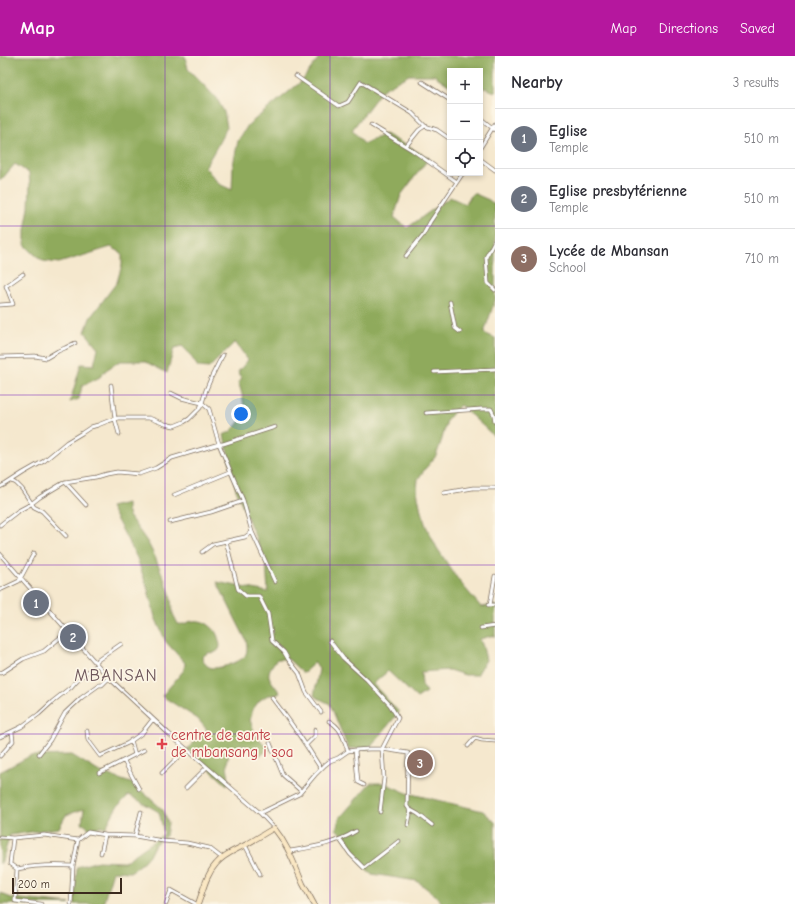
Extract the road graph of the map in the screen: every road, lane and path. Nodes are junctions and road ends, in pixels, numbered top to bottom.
1 (296, 76) dead end
2 (422, 82) dead end
3 (447, 98) edge
4 (483, 120) edge
5 (372, 124) dead end
6 (495, 124) edge
7 (425, 126) junction
8 (494, 130) edge
9 (447, 137) edge
10 (483, 144) edge
11 (406, 146) junction
12 (483, 161) edge
13 (495, 170) edge
14 (461, 176) edge
15 (457, 182) junction
16 (495, 240) edge
17 (406, 256) dead end
18 (23, 274) dead end
19 (495, 290) edge
20 (450, 302) dead end
21 (0, 305) edge
22 (460, 332) dead end
23 (75, 343) dead end
24 (223, 355) dead end
25 (0, 357) edge
26 (495, 369) edge
27 (434, 372) dead end
28 (111, 385) dead end
29 (171, 393) dead end
30 (202, 403) junction
31 (426, 413) dead end
32 (115, 419) junction
33 (495, 422) edge
34 (275, 427) dead end
35 (119, 434) dead end
36 (219, 444) junction
37 (230, 472) junction
38 (12, 481) junction
39 (65, 482) junction
40 (0, 487) edge
41 (495, 488) edge
42 (444, 493) dead end
43 (174, 494) dead end
44 (243, 502) junction
45 (31, 504) junction
46 (86, 505) dead end
47 (170, 522) dead end
48 (0, 525) edge
49 (252, 532) junction
50 (66, 536) dead end
51 (226, 541) junction
52 (202, 552) dead end
53 (0, 554) edge
54 (34, 554) dead end
55 (495, 576) edge
56 (21, 577) junction
57 (276, 582) dead end
58 (0, 590) edge
59 (495, 605) edge
60 (495, 626) edge
61 (481, 628) dead end
62 (68, 631) junction
63 (330, 641) dead end
64 (121, 644) dead end
65 (96, 663) junction
66 (0, 673) edge
67 (109, 678) junction
68 (272, 698) dead end
69 (321, 712) dead end
70 (153, 719) junction
71 (329, 721) dead end
72 (315, 729) dead end
73 (87, 730) dead end
74 (12, 732) junction
75 (0, 737) edge
76 (132, 740) junction
77 (495, 741) edge
78 (270, 743) dead end
79 (306, 745) junction
80 (468, 746) dead end
81 (186, 749) junction
82 (382, 749) junction
83 (144, 750) dead end
84 (355, 750) junction
85 (348, 752) junction
86 (39, 754) dead end
87 (136, 755) junction
88 (0, 756) edge
89 (124, 761) junction
90 (207, 766) junction
91 (321, 769) junction
92 (99, 773) dead end
93 (162, 773) dead end
94 (364, 785) dead end
95 (186, 788) dead end
96 (139, 789) dead end
97 (301, 791) junction
98 (409, 809) junction
99 (141, 812) dead end
100 (380, 812) dead end
101 (260, 813) junction
102 (408, 825) dead end
103 (432, 825) dead end
104 (274, 828) junction
105 (356, 831) dead end
106 (105, 835) junction
107 (135, 836) junction
108 (0, 837) edge
109 (13, 838) junction
110 (78, 840) junction
111 (340, 840) junction
112 (399, 841) dead end
113 (245, 845) junction
114 (290, 851) junction
115 (101, 853) dead end
116 (222, 858) junction
117 (73, 866) junction
118 (17, 869) junction
119 (260, 874) dead end
120 (41, 904) edge
121 (71, 904) edge
122 (166, 904) edge
123 (197, 904) edge
124 (314, 904) edge

1 - 7 street
2 - 3 street
4 - 8 street
5 - 11 street
6 - 8 street
7 - 9 street
7 - 11 street
8 - 10 street
11 - 15 street
12 - 13 street
14 - 15 street
15 - 17 street
16 - 19 street
18 - 21 street
20 - 22 street
23 - 25 street
24 - 30 street
26 - 27 street
28 - 32 street
29 - 30 street
30 - 32 street
30 - 36 street
31 - 33 street
32 - 35 street
32 - 38 street
34 - 36 street
36 - 37 street
36 - 39 street
37 - 43 street
37 - 44 street
38 - 40 street
38 - 45 street
39 - 45 street
39 - 46 street
41 - 42 street
44 - 47 street
44 - 49 street
45 - 48 street
45 - 50 street
49 - 51 street
49 - 57 street
51 - 52 street
51 - 69 street
53 - 56 street
54 - 56 street
55 - 59 street
56 - 58 street
56 - 62 street
60 - 61 street
62 - 65 street
62 - 66 street
63 - 82 street
64 - 65 street
65 - 67 street
65 - 74 street
67 - 70 street
67 - 86 street
68 - 79 street
70 - 76 street
70 - 81 street
71 - 85 street
72 - 79 street
73 - 76 street
74 - 75 street
74 - 88 street
76 - 87 street
77 - 80 street
78 - 97 street
79 - 91 street
81 - 90 street
81 - 93 street
82 - 84 street
82 - 98 street
82 - 100 street
83 - 87 street
84 - 85 street
84 - 94 street
85 - 91 street
87 - 89 street
89 - 92 street
89 - 96 street
90 - 95 street
90 - 101 street
91 - 97 street
97 - 101 street
98 - 102 street
98 - 103 street
99 - 107 street
101 - 104 street
104 - 113 street
104 - 114 street
105 - 111 street
106 - 107 street
106 - 110 street
106 - 115 street
107 - 116 street
108 - 109 street
109 - 110 street
109 - 118 street
110 - 117 street
111 - 112 street
111 - 114 street
113 - 116 street
113 - 119 street
114 - 124 street
116 - 123 street
117 - 118 street
117 - 121 street
118 - 120 street
122 - 123 street

